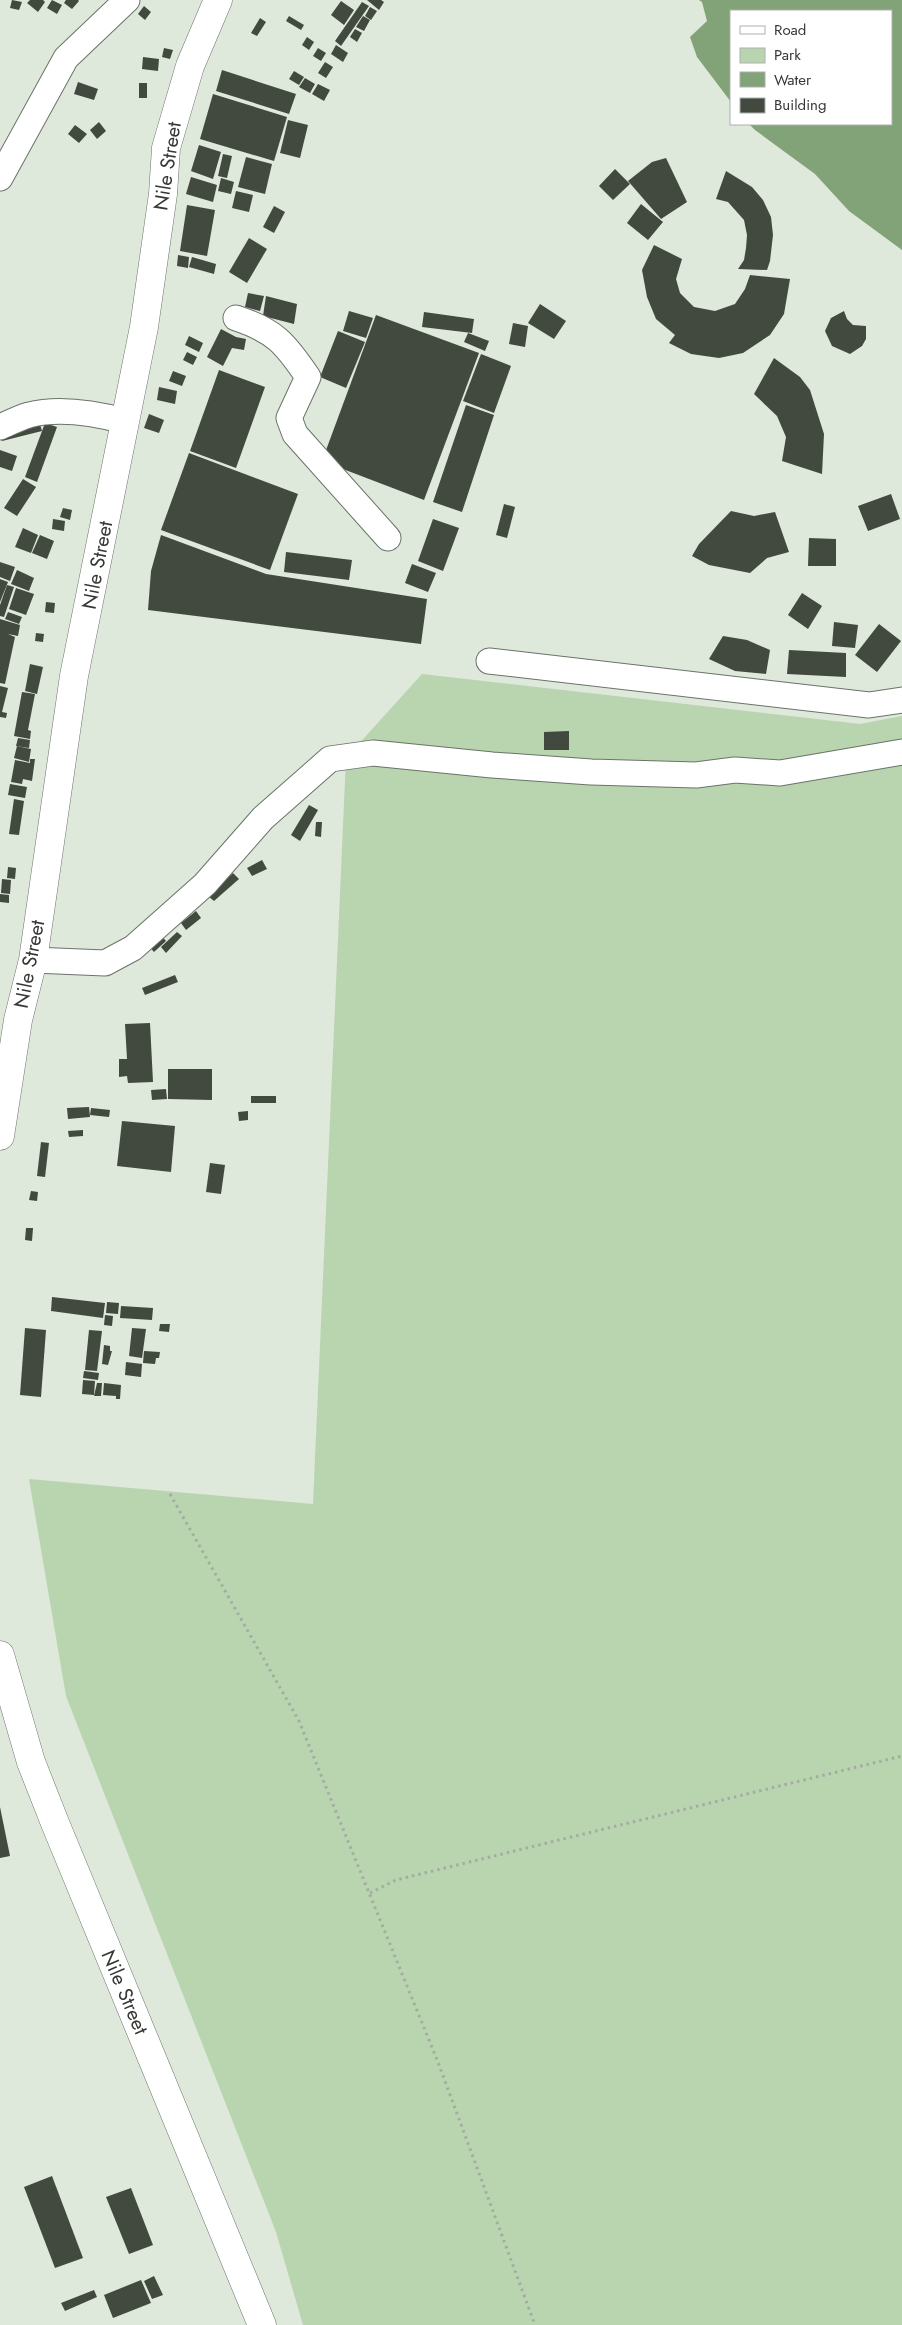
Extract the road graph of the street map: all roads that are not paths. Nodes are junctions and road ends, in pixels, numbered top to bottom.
1 (127, 0) edge
2 (218, 0) edge
3 (103, 8) edge
4 (0, 178) edge
5 (236, 318) dead end
6 (124, 421) junction
7 (0, 427) edge
8 (388, 538) dead end
9 (489, 661) dead end
10 (902, 700) edge
11 (902, 752) edge
12 (33, 960) junction
13 (0, 1136) edge
14 (0, 1655) edge
15 (262, 2325) edge

1 - 3 street
2 - 6 main road, Nile Street
3 - 4 street
5 - 8 street
6 - 7 street
6 - 12 main road, Nile Street
9 - 10 street
11 - 12 street
12 - 13 main road, Nile Street
14 - 15 main road, Nile Street

